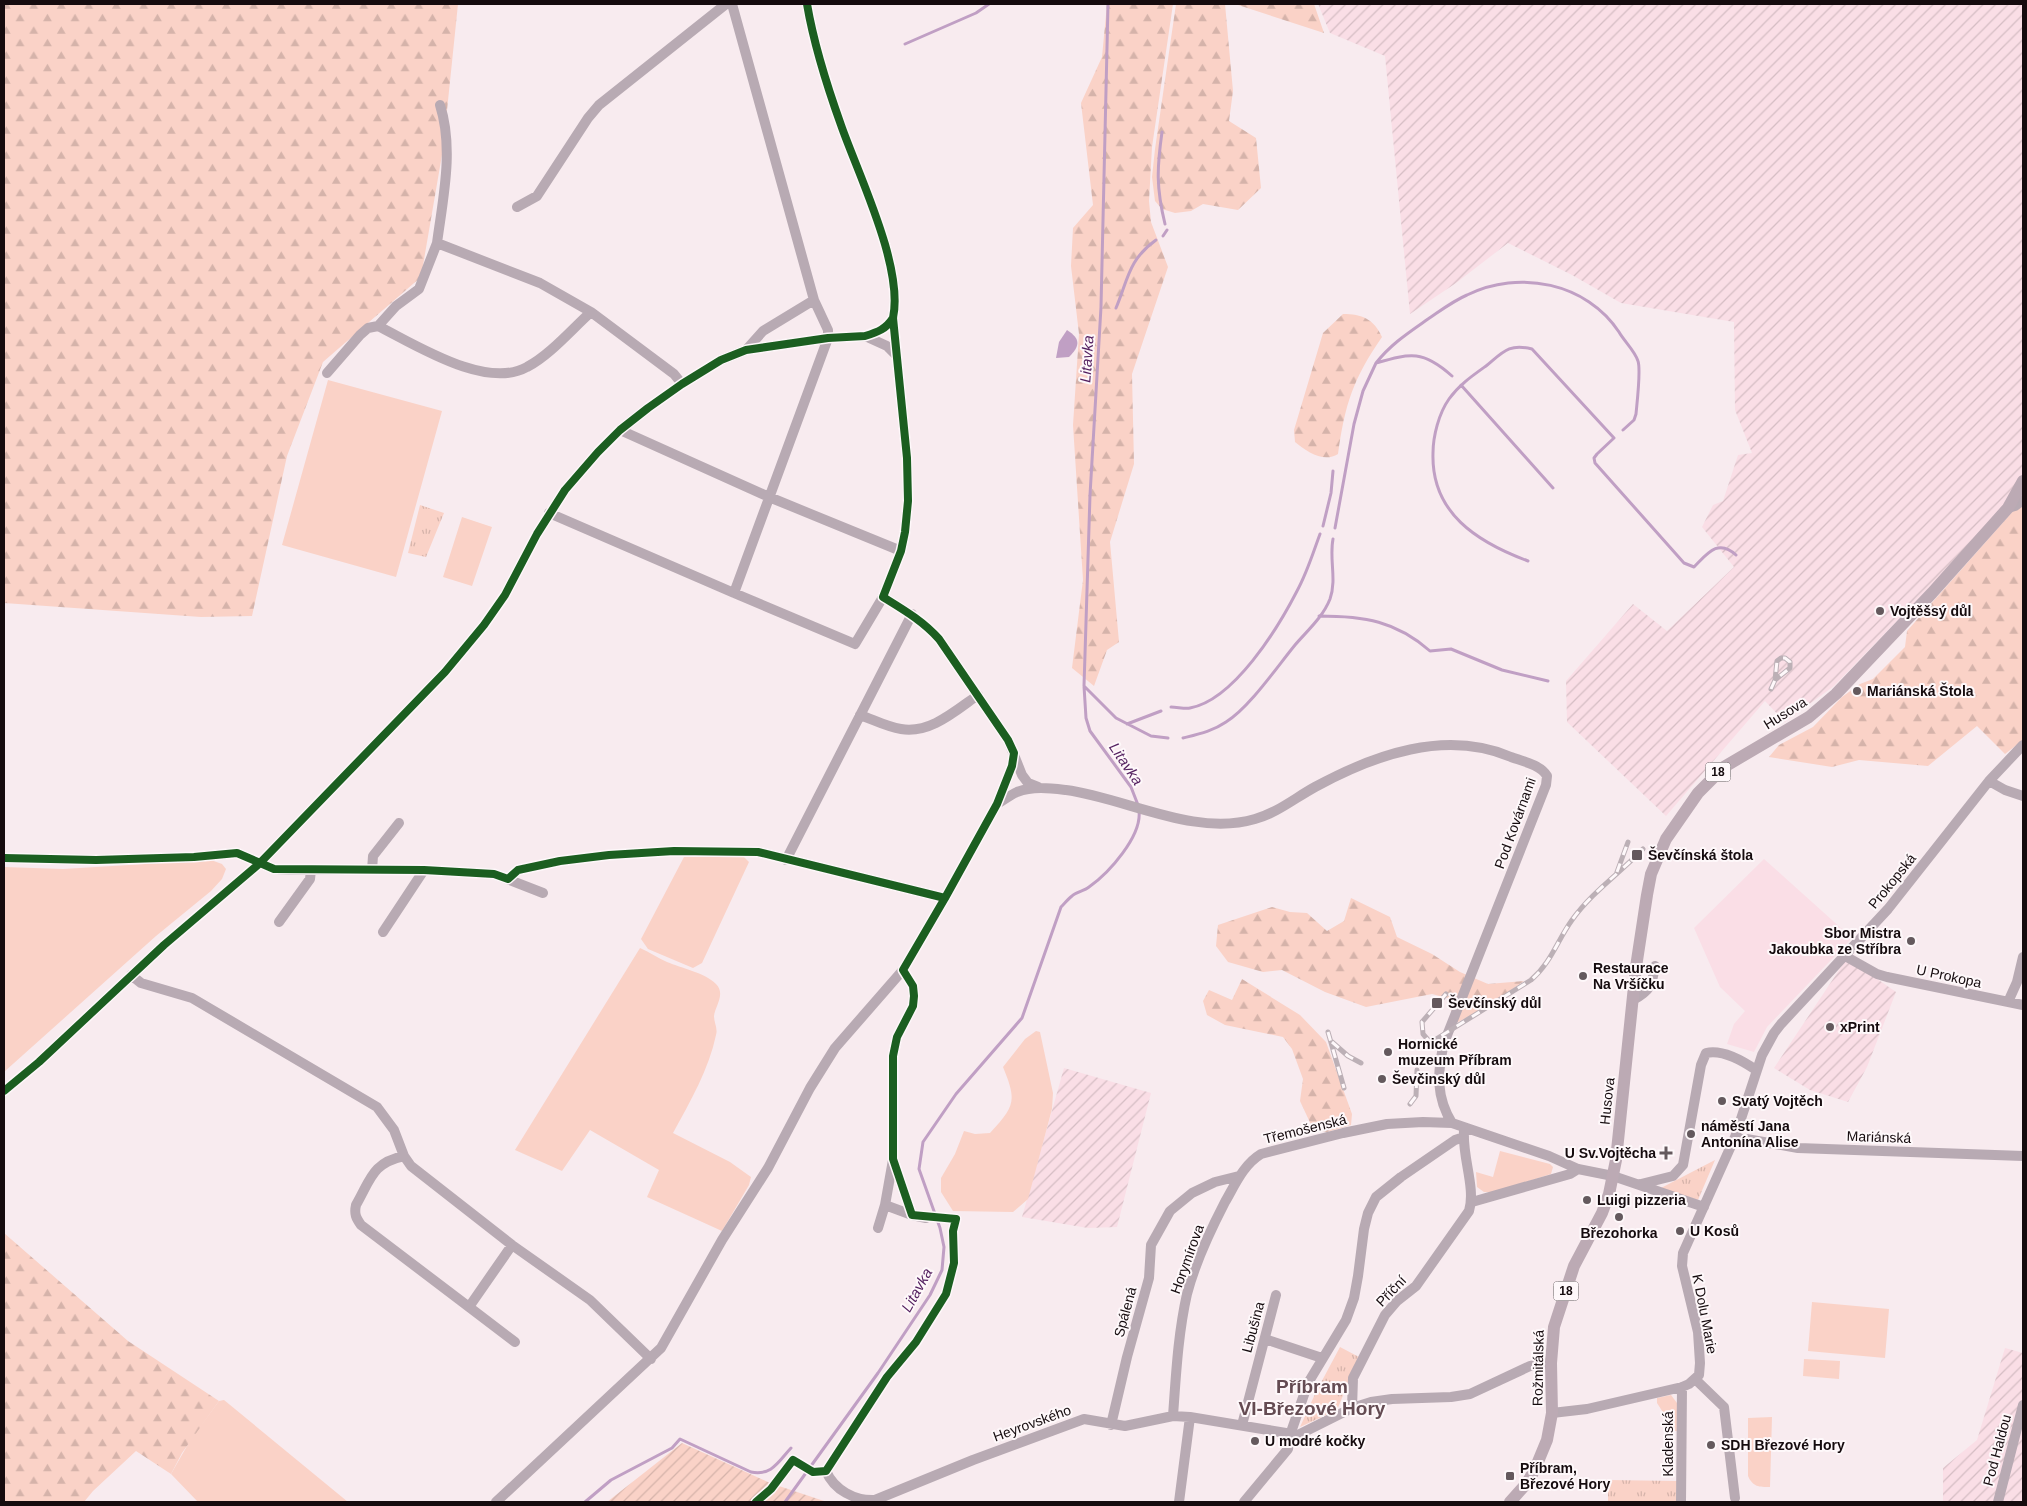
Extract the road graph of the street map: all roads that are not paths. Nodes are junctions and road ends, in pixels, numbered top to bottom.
1 (726, 4) edge
2 (732, 4) edge
3 (807, 4) edge
4 (440, 105) dead end
5 (517, 207) dead end
6 (437, 242) junction
7 (814, 300) junction
8 (591, 312) junction
9 (893, 318) junction
10 (378, 326) junction
11 (865, 336) junction
12 (828, 338) junction
13 (746, 350) junction
14 (897, 356) junction
15 (327, 373) dead end
16 (682, 384) junction
17 (620, 430) junction
18 (2023, 480) edge
19 (769, 497) junction
20 (2023, 500) edge
21 (2008, 508) junction
22 (549, 513) junction
23 (900, 551) junction
24 (734, 593) junction
25 (883, 597) junction
26 (912, 614) junction
27 (978, 696) junction
28 (860, 715) junction
29 (2023, 745) edge
30 (1014, 753) junction
31 (1989, 781) junction
32 (1038, 788) junction
33 (2023, 796) edge
34 (997, 804) junction
35 (399, 823) dead end
36 (758, 852) dead end
37 (4, 858) edge
38 (786, 860) junction
39 (259, 864) junction
40 (311, 870) junction
41 (372, 870) junction
42 (424, 870) junction
43 (543, 893) dead end
44 (945, 898) junction
45 (279, 922) dead end
46 (383, 932) dead end
47 (1845, 956) junction
48 (2023, 957) edge
49 (1655, 966) dead end
50 (902, 970) junction
51 (131, 975) junction
52 (1633, 1000) junction
53 (2008, 1002) junction
54 (2023, 1005) edge
55 (1756, 1070) junction
56 (4, 1091) edge
57 (1452, 1123) junction
58 (1464, 1133) junction
59 (1736, 1137) junction
60 (404, 1156) junction
61 (2023, 1156) edge
62 (893, 1159) junction
63 (1578, 1169) junction
64 (1239, 1176) junction
65 (1613, 1176) junction
66 (1641, 1184) junction
67 (1472, 1202) junction
68 (885, 1205) junction
69 (1704, 1207) junction
70 (912, 1215) junction
71 (926, 1218) dead end
72 (878, 1228) dead end
73 (512, 1245) junction
74 (1276, 1295) dead end
75 (469, 1307) junction
76 (1264, 1339) junction
77 (515, 1342) dead end
78 (1322, 1358) junction
79 (651, 1359) junction
80 (1551, 1363) junction
81 (1695, 1379) junction
82 (1682, 1387) junction
83 (2023, 1405) edge
84 (1352, 1408) junction
85 (1552, 1413) junction
86 (1173, 1416) junction
87 (1190, 1417) junction
88 (1111, 1425) junction
89 (1242, 1425) junction
90 (1290, 1435) junction
91 (826, 1471) dead end
92 (1735, 1498) dead end
93 (496, 1502) edge
94 (1179, 1502) edge
95 (1244, 1502) edge
96 (1511, 1502) edge
97 (1681, 1502) edge
98 (1998, 1502) edge

1 - 5 street
2 - 7 street
3 - 9 street
4 - 6 street
6 - 8 street
6 - 10 street
7 - 12 street
7 - 13 street
8 - 10 street
8 - 16 street
9 - 11 street
9 - 14 street
10 - 15 street
11 - 12 street
11 - 14 street
12 - 13 street
12 - 19 street
13 - 16 street
14 - 23 street
16 - 17 street
17 - 19 street
17 - 22 street
18 - 21 main road, Husova / 18
19 - 23 street
19 - 24 street
20 - 21 street
21 - 52 main road, Husova / 18
22 - 24 street
22 - 39 street
23 - 25 street
24 - 25 street
25 - 26 street
26 - 27 street
26 - 28 street
27 - 28 street
27 - 30 street
28 - 38 street
29 - 31 street, Prokopská
30 - 32 street
30 - 34 street
31 - 33 street
31 - 47 street, Prokopská
32 - 34 street
32 - 57 street, Pod Kovárnami
34 - 44 street
35 - 41 street
36 - 38 street
37 - 39 street
38 - 44 street
39 - 40 street
39 - 51 street
40 - 41 street
40 - 45 street
41 - 42 street
42 - 43 street
42 - 46 street
44 - 50 street
47 - 53 street, U Prokopa
47 - 55 street, Prokopská
48 - 53 street
49 - 52 street
50 - 62 street
50 - 79 street
51 - 56 street
51 - 60 street
52 - 65 main road, Husova / 18
53 - 54 street, U Prokopa
55 - 59 street, Prokopská
55 - 66 street
57 - 58 street, Třemošenská
57 - 64 street, Třemošenská
58 - 63 street, Třemošenská
58 - 67 street
58 - 78 street
59 - 61 street, Mariánská
59 - 69 street, K Dolu Marie
60 - 73 street
60 - 75 street
62 - 68 street
62 - 70 street
63 - 65 street, Třemošenská
63 - 67 street
64 - 86 street, Horymírova
64 - 88 street, Spálená
65 - 66 street, Třemošenská
65 - 80 main road, Rožmitálská / 18
66 - 69 street, Třemošenská
67 - 84 street, Příční
68 - 70 street
68 - 72 street
69 - 81 street, K Dolu Marie
70 - 71 street
73 - 75 street
73 - 79 street
74 - 76 street, Libušina
75 - 77 street
76 - 78 street
76 - 89 street, Libušina
78 - 90 street
79 - 93 street
80 - 84 street, Heyrovského
80 - 85 main road, Rožmitálská / 18
81 - 82 street
81 - 92 street
82 - 85 street
82 - 97 street, Kladenská
83 - 98 street, Pod Haldou
84 - 90 street, Heyrovského
85 - 96 main road, Rožmitálská / 18
86 - 87 street, Heyrovského
86 - 88 street, Heyrovského
87 - 89 street, Heyrovského
87 - 94 street
88 - 91 street, Heyrovského
89 - 90 street, Heyrovského
90 - 95 street

